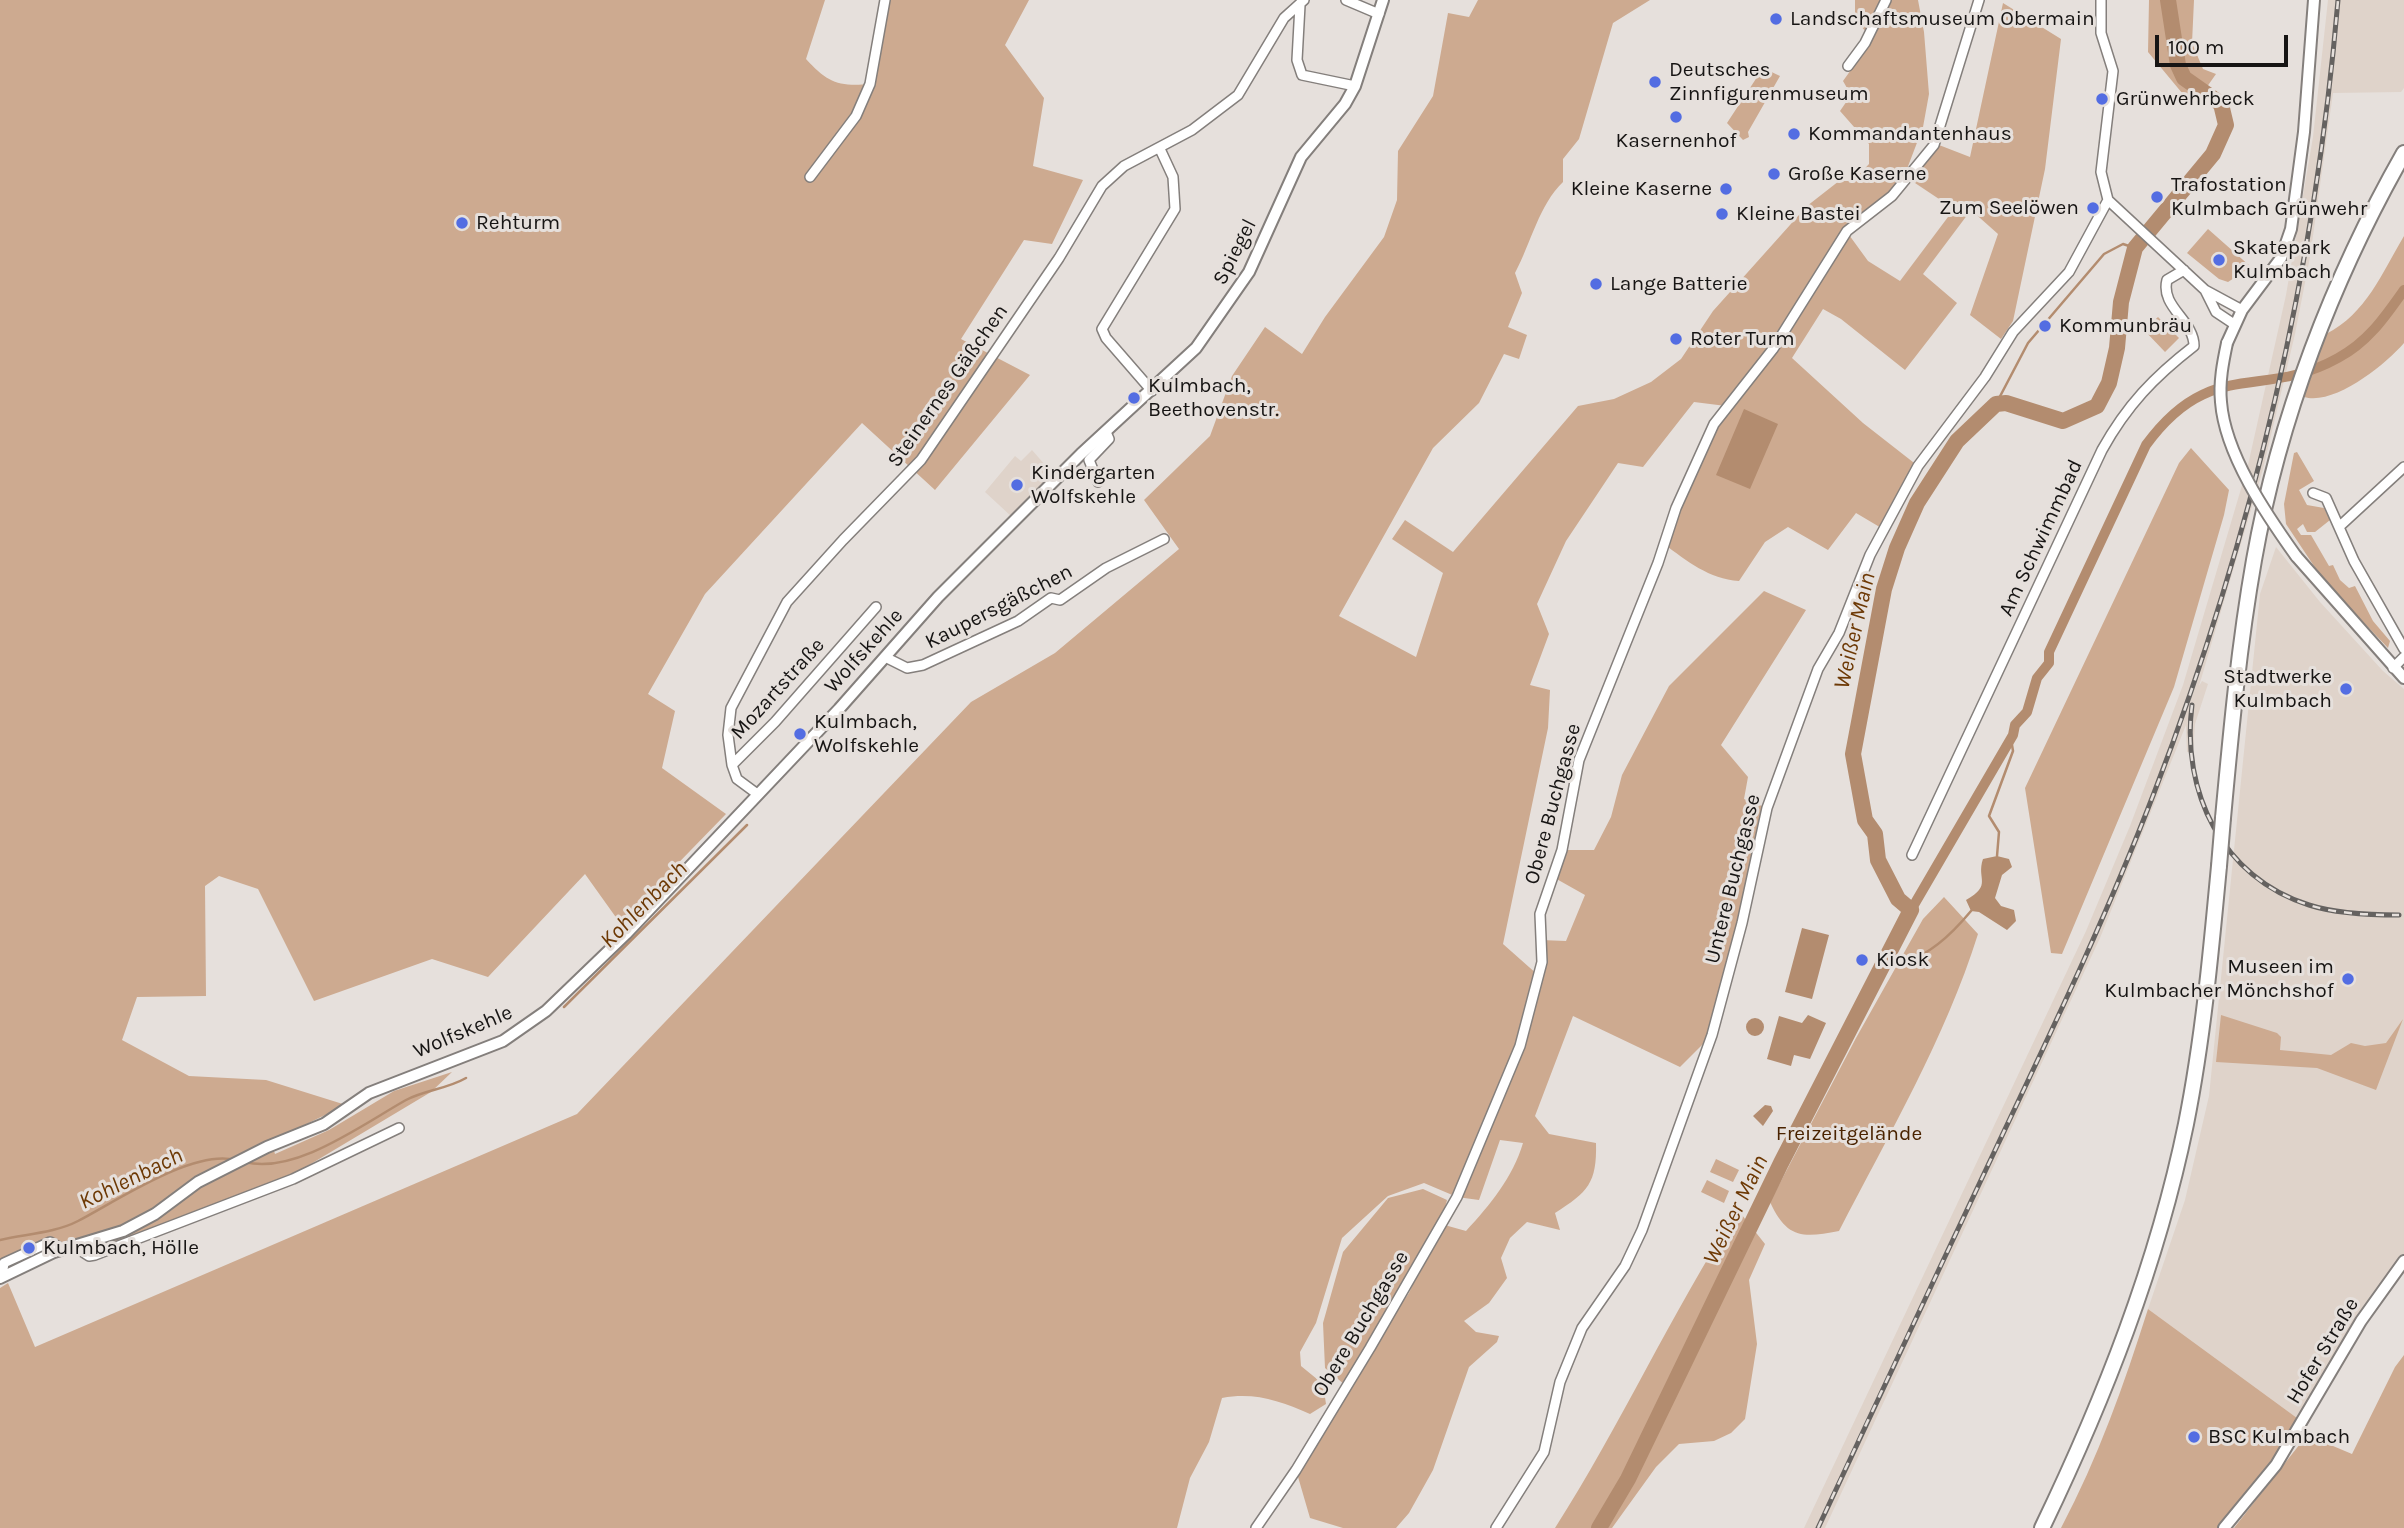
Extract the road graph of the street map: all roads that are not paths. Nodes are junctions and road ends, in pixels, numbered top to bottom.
1 (885, 0) edge
2 (1346, 0) edge
3 (1383, 0) edge
4 (1886, 0) edge
5 (1979, 0) edge
6 (2101, 0) edge
7 (2314, 0) edge
8 (1302, 3) edge
9 (1379, 14) junction
10 (1848, 66) dead end
11 (1355, 86) junction
12 (1160, 149) junction
13 (2404, 153) edge
14 (810, 177) dead end
15 (2108, 200) junction
16 (2184, 270) junction
17 (2205, 290) junction
18 (2242, 310) junction
19 (2234, 324) junction
20 (1152, 391) junction
21 (1106, 432) junction
22 (2404, 467) edge
23 (1057, 479) joint
24 (1097, 482) dead end
25 (2313, 493) dead end
26 (2340, 526) junction
27 (1164, 539) dead end
28 (876, 607) dead end
29 (2404, 649) edge
30 (885, 657) junction
31 (2404, 657) edge
32 (2393, 668) junction
33 (2404, 678) edge
34 (732, 765) junction
35 (756, 793) junction
36 (1912, 855) dead end
37 (399, 1128) dead end
38 (67, 1247) junction
39 (2404, 1261) edge
40 (1, 1277) edge
41 (1256, 1528) edge
42 (1496, 1528) edge
43 (2042, 1528) edge
44 (2224, 1528) edge

1 - 14 street
2 - 9 street
3 - 9 street, Spiegel
4 - 10 street
5 - 41 street, Obere Buchgasse
6 - 15 street
7 - 18 street
8 - 11 street
8 - 12 street, Steinernes Gäßchen
9 - 11 street, Spiegel
11 - 20 street, Spiegel
12 - 20 street
12 - 34 street, Steinernes Gäßchen
13 - 43 highway, bridge
15 - 16 street
15 - 42 street, Untere Buchgasse
16 - 17 street
16 - 36 street, Am Schwimmbad
17 - 18 street
17 - 19 street
18 - 19 street
19 - 32 street, bridge
20 - 21 street, Spiegel
21 - 23 street, Spiegel
21 - 24 street
22 - 26 street
23 - 30 street, Wolfskehle
25 - 26 street
26 - 29 street
27 - 30 street, Kaupersgäßchen
28 - 34 street, Mozartstraße
30 - 35 street, Wolfskehle
31 - 32 street
32 - 33 street
34 - 35 street, Mozartstraße
35 - 38 street, Wolfskehle
37 - 38 street
38 - 40 street, Wolfskehle
39 - 44 street, Hofer Straße

